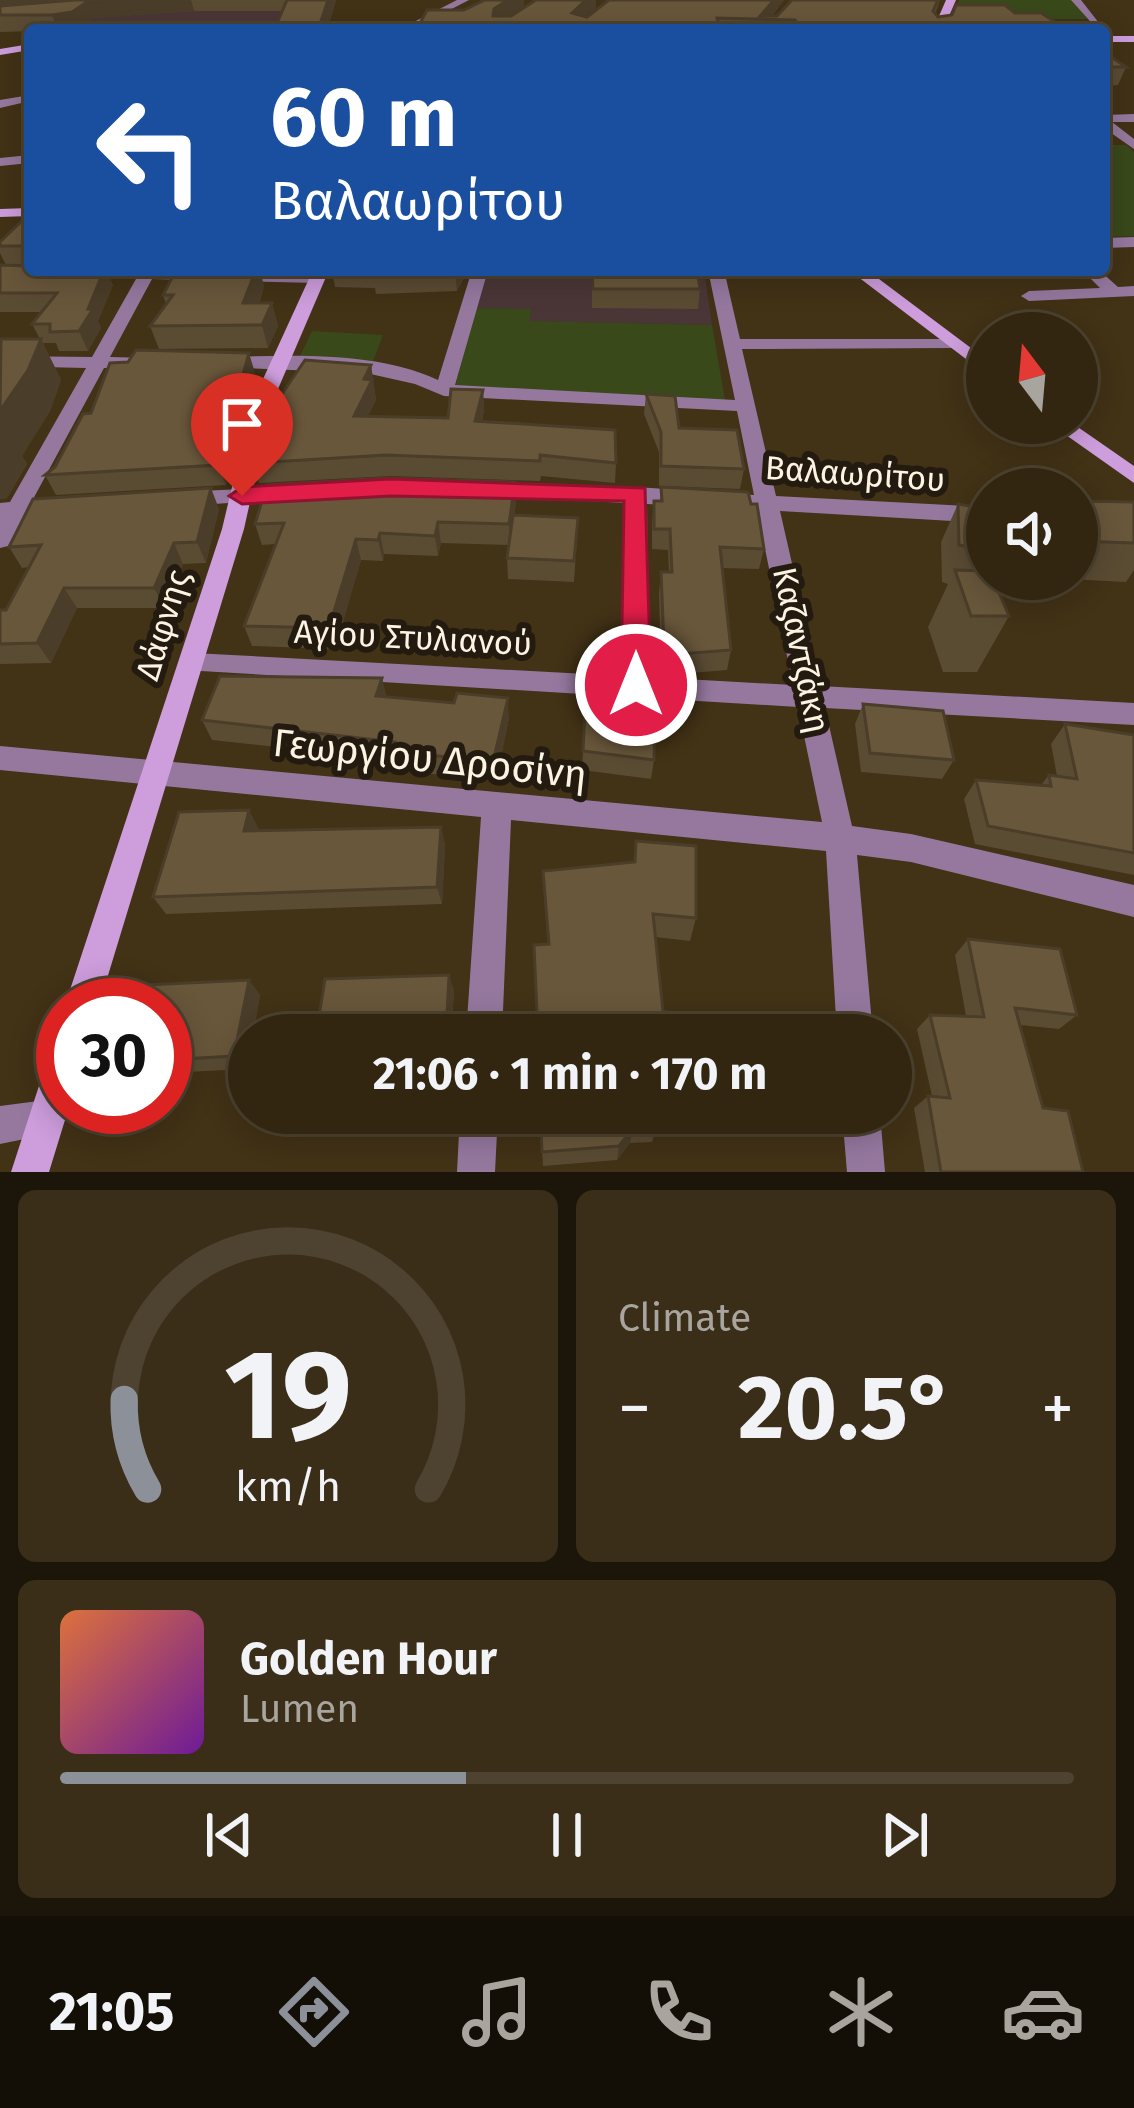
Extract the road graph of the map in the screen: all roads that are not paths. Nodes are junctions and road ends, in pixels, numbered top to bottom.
1 (464, 0) edge
2 (1076, 0) edge
3 (416, 24) edge
4 (1097, 24) edge
5 (1110, 126) edge
6 (1134, 146) edge
7 (24, 227) edge
8 (15, 235) edge
9 (146, 276) edge
10 (318, 276) edge
11 (478, 276) edge
12 (717, 276) edge
13 (865, 276) edge
14 (1097, 276) edge
15 (1134, 291) edge
16 (1114, 292) junction
17 (1029, 296) dead end
18 (951, 343) junction
19 (732, 344) junction
20 (966, 354) edge
21 (0, 362) edge
22 (168, 362) edge
23 (189, 362) edge
24 (277, 362) junction
25 (99, 363) junction
26 (444, 390) junction
27 (745, 406) junction
28 (1089, 444) edge
29 (1134, 476) edge
30 (452, 488) edge
31 (327, 491) edge
32 (636, 494) junction
33 (242, 496) junction
34 (151, 501) edge
35 (768, 501) junction
36 (83, 506) edge
37 (7, 510) edge
38 (966, 514) edge
39 (0, 540) edge
40 (193, 663) junction
41 (636, 685) junction
42 (813, 697) junction
43 (1134, 714) edge
44 (0, 758) edge
45 (158, 771) junction
46 (497, 805) junction
47 (839, 838) junction
48 (1134, 901) edge
49 (91, 978) edge
50 (485, 1014) edge
51 (853, 1014) edge
52 (36, 1121) edge
53 (0, 1125) edge
54 (42, 1134) edge
55 (478, 1134) edge
56 (863, 1134) edge
57 (30, 1172) edge
58 (476, 1172) edge
59 (866, 1172) edge

1 - 3 street
2 - 4 street
5 - 6 street
7 - 8 street
9 - 25 street
10 - 24 street, Δάφνης
11 - 26 street
12 - 19 street, Καζαντζάκη
13 - 18 street
14 - 16 street
15 - 16 street
16 - 17 street
18 - 19 street
18 - 20 street
19 - 27 street, Καζαντζάκη
21 - 25 street
22 - 25 street
23 - 24 street
24 - 26 street
24 - 33 street, Δάφνης
25 - 37 street
26 - 27 street
27 - 35 street, Καζαντζάκη
28 - 29 street
30 - 32 street, Βαλαωρίτου
31 - 33 street
32 - 35 street, Βαλαωρίτου
32 - 41 street
33 - 34 street
33 - 40 street, Δάφνης
35 - 38 street, Βαλαωρίτου
35 - 42 street, Καζαντζάκη
36 - 37 street
37 - 39 street
40 - 41 street, Αγίου Στυλιανού
40 - 45 street, Δάφνης
41 - 42 street, Αγίου Στυλιανού
42 - 43 street, Αγίου Στυλιανού
42 - 47 street, Καζαντζάκη
44 - 45 street, Γεωργίου Δροσίνη
45 - 46 street, Γεωργίου Δροσίνη
45 - 49 street, Δάφνης
46 - 47 street, Γεωργίου Δροσίνη
46 - 50 street
47 - 48 street, Γεωργίου Δροσίνη
47 - 51 street, Καζαντζάκη
52 - 53 street
54 - 57 street
55 - 58 street
56 - 59 street

